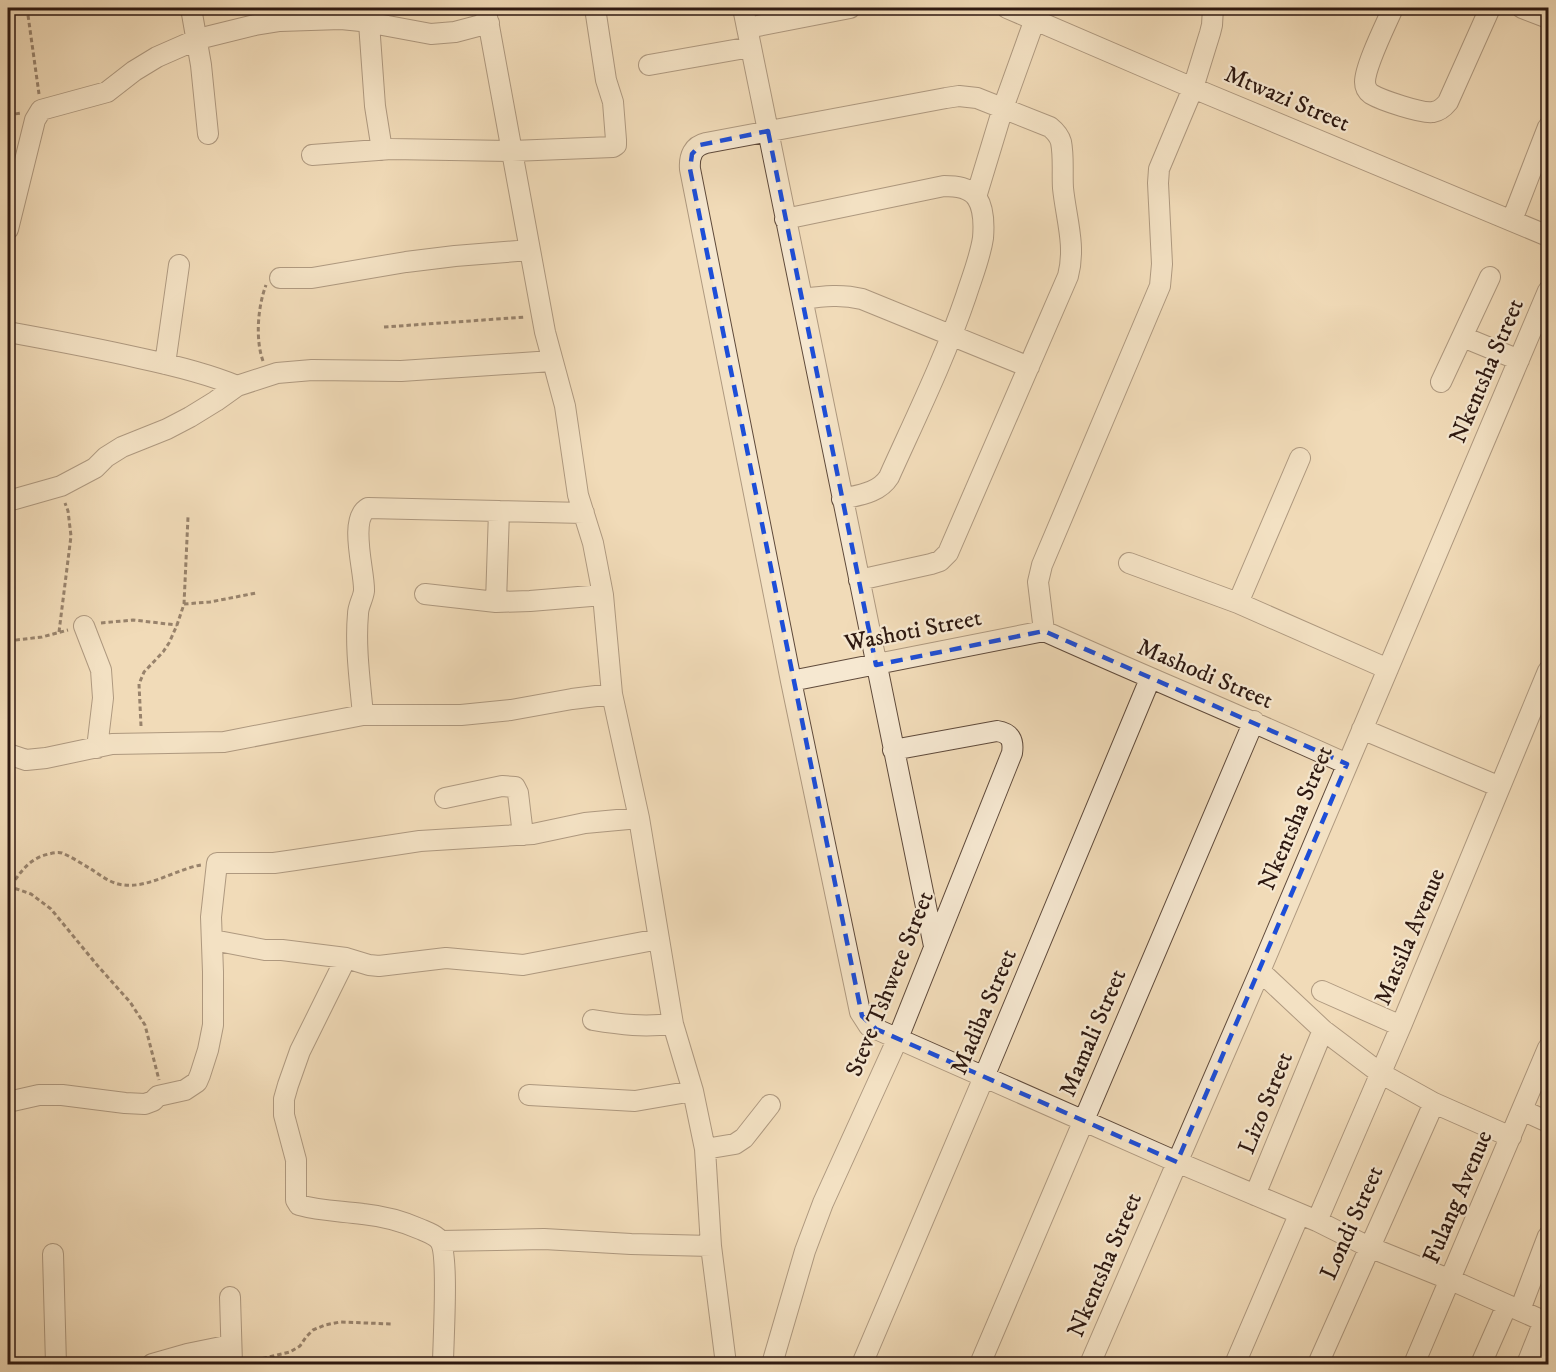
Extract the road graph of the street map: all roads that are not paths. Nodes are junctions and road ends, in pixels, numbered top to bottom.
1 (191, 8) edge
2 (595, 8) edge
3 (743, 8) edge
4 (850, 8) edge
5 (1007, 8) edge
6 (1213, 8) edge
7 (1393, 8) edge
8 (1490, 8) edge
9 (1522, 8) edge
10 (487, 15) edge
11 (1548, 18) edge
12 (1035, 20) junction
13 (369, 23) junction
14 (749, 38) junction
15 (198, 39) junction
16 (649, 65) dead end
17 (1193, 88) junction
18 (1003, 108) junction
19 (1548, 127) edge
20 (768, 130) junction
21 (208, 134) dead end
22 (382, 150) junction
23 (512, 151) junction
24 (312, 155) dead end
25 (976, 198) junction
26 (785, 219) junction
27 (1512, 220) junction
28 (8, 229) edge
29 (1548, 236) edge
30 (530, 250) junction
31 (179, 264) dead end
32 (1490, 277) dead end
33 (280, 278) road end
34 (1548, 291) edge
35 (803, 299) junction
36 (8, 332) edge
37 (952, 336) junction
38 (1463, 337) junction
39 (1519, 360) junction
40 (552, 361) junction
41 (165, 363) junction
42 (1029, 367) junction
43 (1441, 382) dead end
44 (237, 386) junction
45 (1300, 458) dead end
46 (842, 499) junction
47 (8, 501) edge
48 (499, 511) junction
49 (584, 513) junction
50 (1129, 562) dead end
51 (859, 580) junction
52 (425, 594) dead end
53 (603, 595) junction
54 (496, 602) junction
55 (1238, 603) junction
56 (84, 626) dead end
57 (1044, 631) junction
58 (876, 665) junction
59 (1388, 669) junction
60 (1548, 671) edge
61 (1150, 679) junction
62 (791, 681) junction
63 (612, 694) junction
64 (363, 715) junction
65 (1254, 721) junction
66 (1362, 729) junction
67 (97, 748) junction
68 (893, 750) junction
69 (8, 754) edge
70 (1347, 764) junction
71 (1500, 787) junction
72 (445, 798) dead end
73 (639, 818) junction
74 (523, 835) junction
75 (659, 939) junction
76 (213, 940) junction
77 (934, 946) junction
78 (346, 958) junction
79 (1260, 971) junction
80 (1322, 991) dead end
81 (593, 1020) dead end
82 (673, 1024) junction
83 (1401, 1026) junction
84 (1323, 1030) junction
85 (898, 1038) junction
86 (1548, 1048) edge
87 (1380, 1073) junction
88 (984, 1077) junction
89 (693, 1091) junction
90 (529, 1095) dead end
91 (8, 1102) edge
92 (1434, 1103) junction
93 (770, 1105) dead end
94 (1522, 1110) junction
95 (1084, 1121) junction
96 (1548, 1122) edge
97 (1511, 1137) junction
98 (705, 1149) junction
99 (1177, 1162) junction
100 (1255, 1194) junction
101 (1308, 1218) junction
102 (1548, 1236) edge
103 (440, 1241) junction
104 (711, 1246) junction
105 (1370, 1247) junction
106 (53, 1254) dead end
107 (1450, 1280) junction
108 (230, 1297) dead end
109 (1513, 1308) junction
110 (1546, 1322) edge
111 (237, 1357) edge
112 (56, 1365) edge
113 (152, 1365) edge
114 (443, 1365) edge
115 (726, 1365) edge
116 (772, 1365) edge
117 (862, 1365) edge
118 (980, 1365) edge
119 (1090, 1365) edge
120 (1235, 1365) edge
121 (1318, 1365) edge
122 (1414, 1365) edge
123 (1480, 1365) edge
124 (1527, 1365) edge

1 - 15 street
2 - 23 street
3 - 14 street
4 - 14 street
5 - 12 street, Mtwazi Street
6 - 17 street
7 - 8 street
9 - 11 street
10 - 13 street
10 - 23 street
12 - 17 street, Mtwazi Street
12 - 18 street
13 - 15 street
13 - 22 street
14 - 16 street
14 - 20 street
15 - 21 street
15 - 28 street
17 - 27 street, Mtwazi Street
17 - 57 street
18 - 20 street
18 - 25 street
18 - 42 street
19 - 27 street
20 - 26 street
20 - 62 street
22 - 23 street
22 - 24 street
23 - 30 street
25 - 26 street
25 - 37 street
26 - 35 street
27 - 29 street, Mtwazi Street
30 - 33 street
30 - 40 street
31 - 41 street
32 - 38 street
34 - 39 street, Nkentsha Street
35 - 37 street
35 - 46 street
36 - 41 street
37 - 42 street
37 - 46 street
38 - 39 street
38 - 43 street
39 - 59 street, Nkentsha Street
40 - 44 street
40 - 49 street
41 - 44 street
42 - 51 street
44 - 47 street
45 - 55 street
46 - 51 street
48 - 49 street
48 - 54 street
48 - 64 street
49 - 53 street
50 - 55 street
51 - 58 street
52 - 54 street
53 - 54 street
53 - 63 street
55 - 59 street
56 - 67 street
57 - 58 street, Washoti Street
57 - 61 street, Mashodi Street
58 - 62 street, Washoti Street
58 - 68 street
59 - 66 street, Nkentsha Street
60 - 71 street, Matsila Avenue
61 - 65 street, Mashodi Street
61 - 88 street, Madiba Street
62 - 85 street
63 - 64 street
63 - 73 street
64 - 67 street
65 - 70 street, Mashodi Street
65 - 95 street, Mamali Street
66 - 70 street, Nkentsha Street
66 - 71 street
67 - 69 street
68 - 77 street
68 - 77 street, Steve Tshwete Street
70 - 79 street, Nkentsha Street
71 - 83 street, Matsila Avenue
72 - 74 street
73 - 74 street
73 - 75 street
74 - 76 street
75 - 78 street
75 - 82 street
76 - 78 street
76 - 91 street
77 - 85 street, Steve Tshwete Street
78 - 103 street
79 - 84 street
79 - 99 street, Nkentsha Street
80 - 83 street
81 - 82 street
82 - 89 street
83 - 87 street, Matsila Avenue
84 - 87 street
84 - 100 street, Lizo Street
85 - 88 street
85 - 116 street, Steve Tshwete Street
86 - 94 street, Fulang Avenue
87 - 92 street
87 - 101 street, Matsila Avenue
88 - 95 street
88 - 117 street, Madiba Street
89 - 90 street
89 - 98 street
92 - 97 street
92 - 105 street, Londi Street
93 - 98 street
94 - 96 street
94 - 97 street, Fulang Avenue
95 - 99 street
95 - 118 street, Mamali Street
97 - 107 street, Fulang Avenue
98 - 104 street
99 - 100 street
99 - 119 street, Nkentsha Street
100 - 101 street
101 - 105 street
101 - 120 street, Matsila Avenue
102 - 109 street
103 - 104 street
103 - 114 street
104 - 115 street
105 - 107 street
105 - 121 street, Londi Street
106 - 112 street
107 - 109 street
107 - 122 street, Fulang Avenue
108 - 111 street
109 - 110 street
109 - 123 street
110 - 124 street
111 - 113 street

